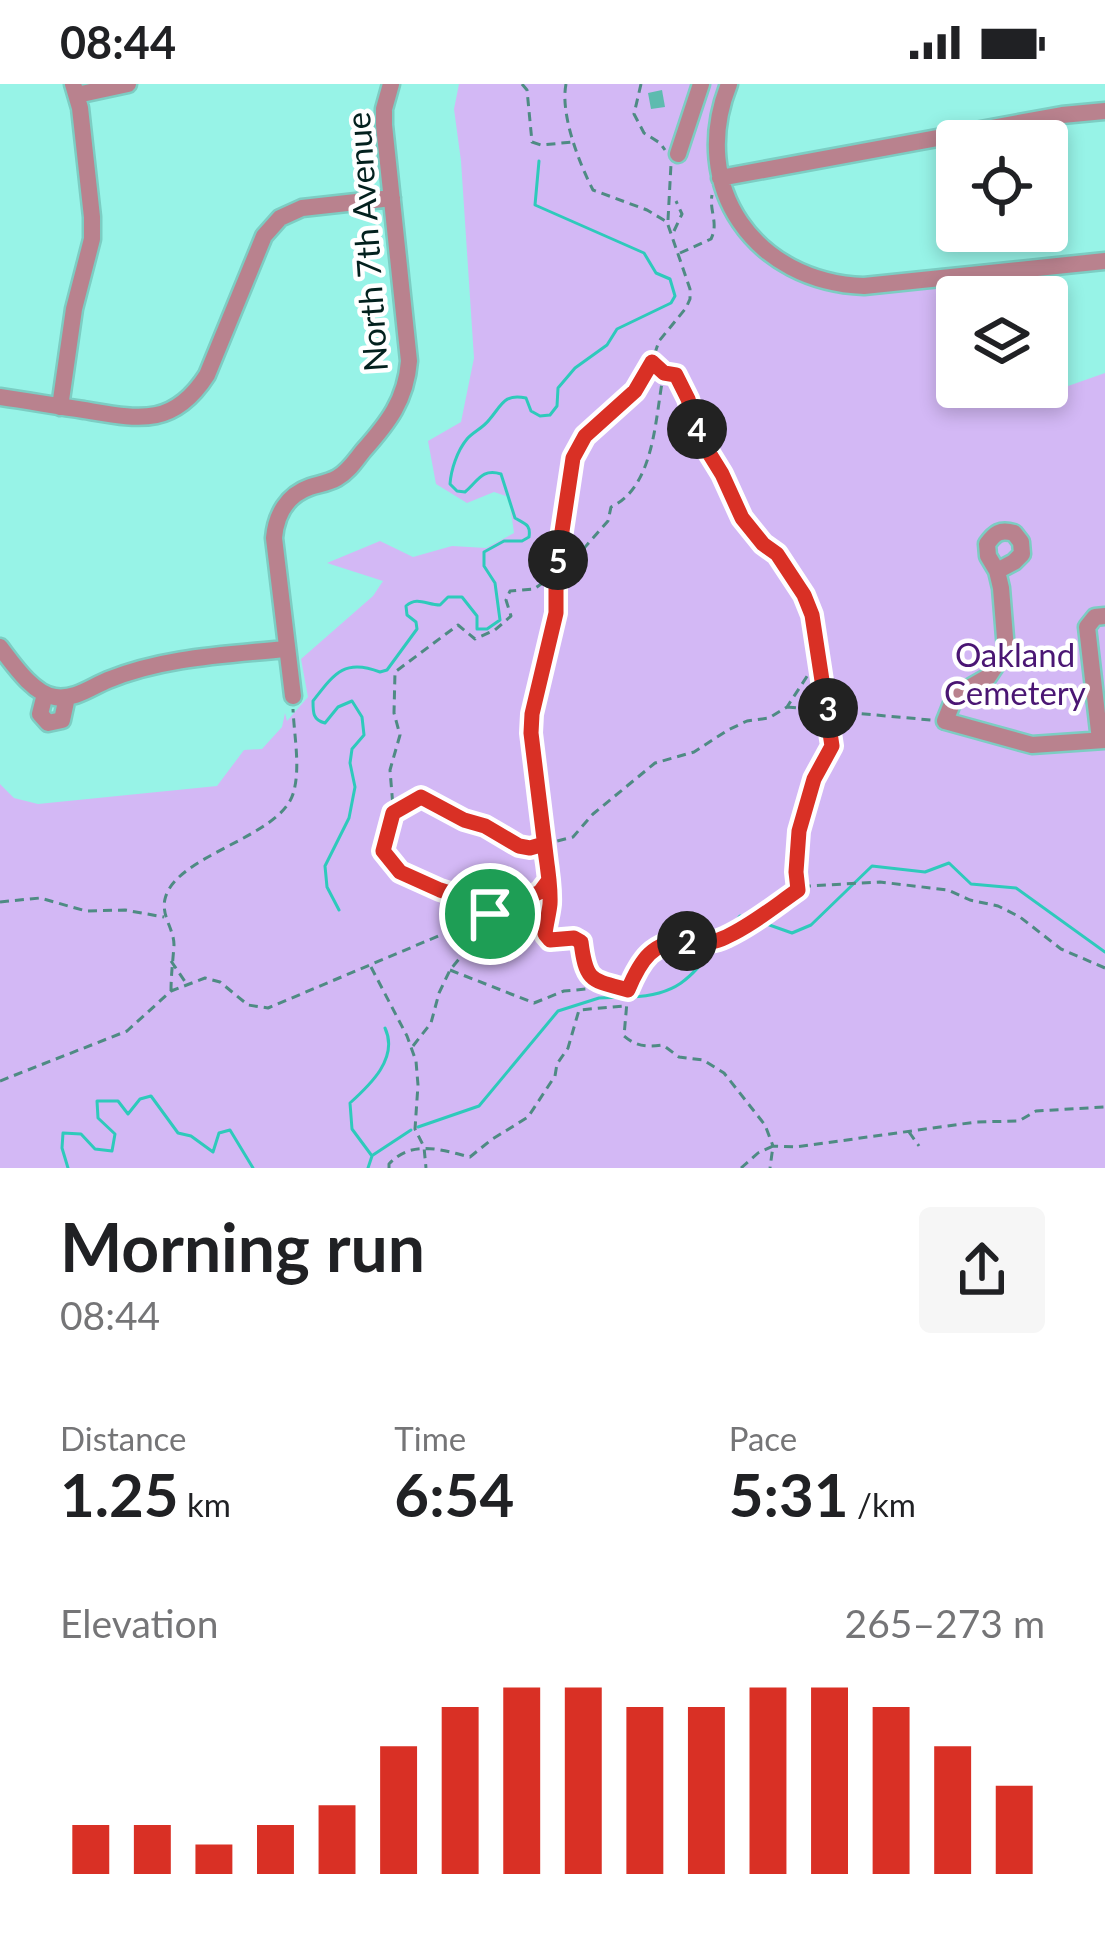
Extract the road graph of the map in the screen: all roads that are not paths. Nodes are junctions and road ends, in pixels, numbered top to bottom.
1 (128, 84) edge
2 (391, 84) edge
3 (701, 84) edge
4 (729, 84) edge
5 (75, 89) edge
6 (1105, 110) edge
7 (678, 154) dead end
8 (721, 181) junction
9 (392, 198) junction
10 (1105, 261) edge
11 (0, 397) edge
12 (60, 406) junction
13 (997, 571) dead end
14 (1105, 616) edge
15 (0, 647) edge
16 (285, 649) junction
17 (45, 694) junction
18 (293, 696) road end
19 (67, 697) junction
20 (1102, 740) edge

1 - 5 street
2 - 9 street, North 7th Avenue
3 - 7 street
4 - 8 street
5 - 12 street
6 - 8 street
8 - 10 street
9 - 12 street
9 - 16 street, North 7th Avenue
11 - 12 street
13 - 20 street
14 - 20 street
15 - 17 street
16 - 18 street, North 7th Avenue
16 - 19 street
17 - 19 street
17 - 19 street

